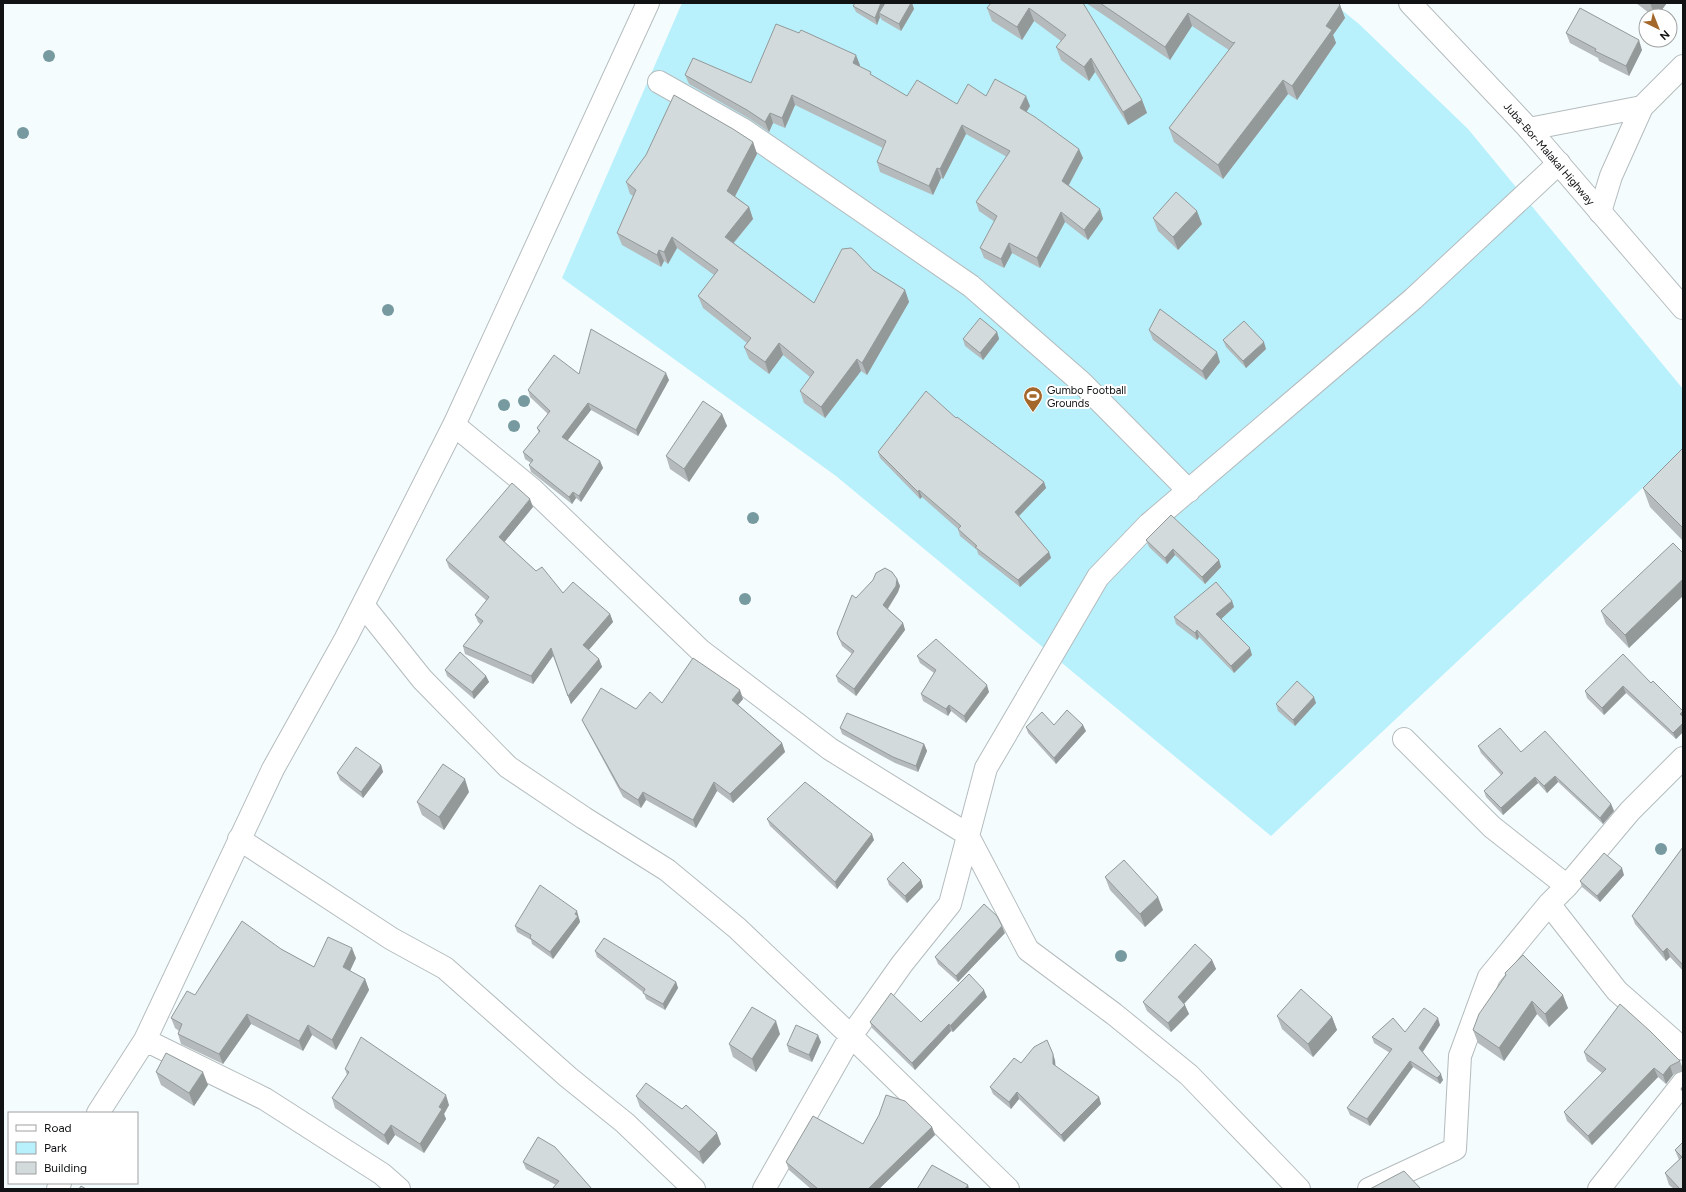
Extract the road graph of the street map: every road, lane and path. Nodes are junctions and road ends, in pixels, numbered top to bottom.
1 (648, 3) edge
2 (1410, 3) edge
3 (1683, 66) edge
4 (659, 82) dead end
5 (1642, 107) junction
6 (1529, 129) junction
7 (1559, 163) junction
8 (1600, 212) junction
9 (1683, 308) edge
10 (454, 425) junction
11 (1189, 491) junction
12 (363, 605) junction
13 (1404, 739) dead end
14 (1683, 758) edge
15 (967, 834) junction
16 (239, 839) junction
17 (1567, 886) junction
18 (1548, 904) junction
19 (851, 1036) junction
20 (145, 1040) junction
21 (1683, 1049) edge
22 (1683, 1083) edge
23 (99, 1112) edge
24 (399, 1189) edge
25 (694, 1189) edge
26 (764, 1189) edge
27 (1008, 1189) edge
28 (1299, 1189) edge
29 (1369, 1189) edge
30 (1599, 1189) edge

1 - 10 street
2 - 6 street, Juba-Bor-Malakal Highway
3 - 5 street
4 - 11 street
5 - 6 street
5 - 8 street
6 - 7 street, Juba-Bor-Malakal Highway
7 - 8 street, Juba-Bor-Malakal Highway
7 - 11 street
8 - 9 street, Juba-Bor-Malakal Highway
10 - 12 street
10 - 15 street
11 - 15 street
12 - 16 street
12 - 19 street
13 - 17 street
14 - 17 street
15 - 19 street
15 - 28 street
16 - 20 street
16 - 25 street
17 - 18 street
18 - 21 street
18 - 29 street
19 - 26 street
19 - 27 street
20 - 23 street
20 - 24 street
22 - 30 street

